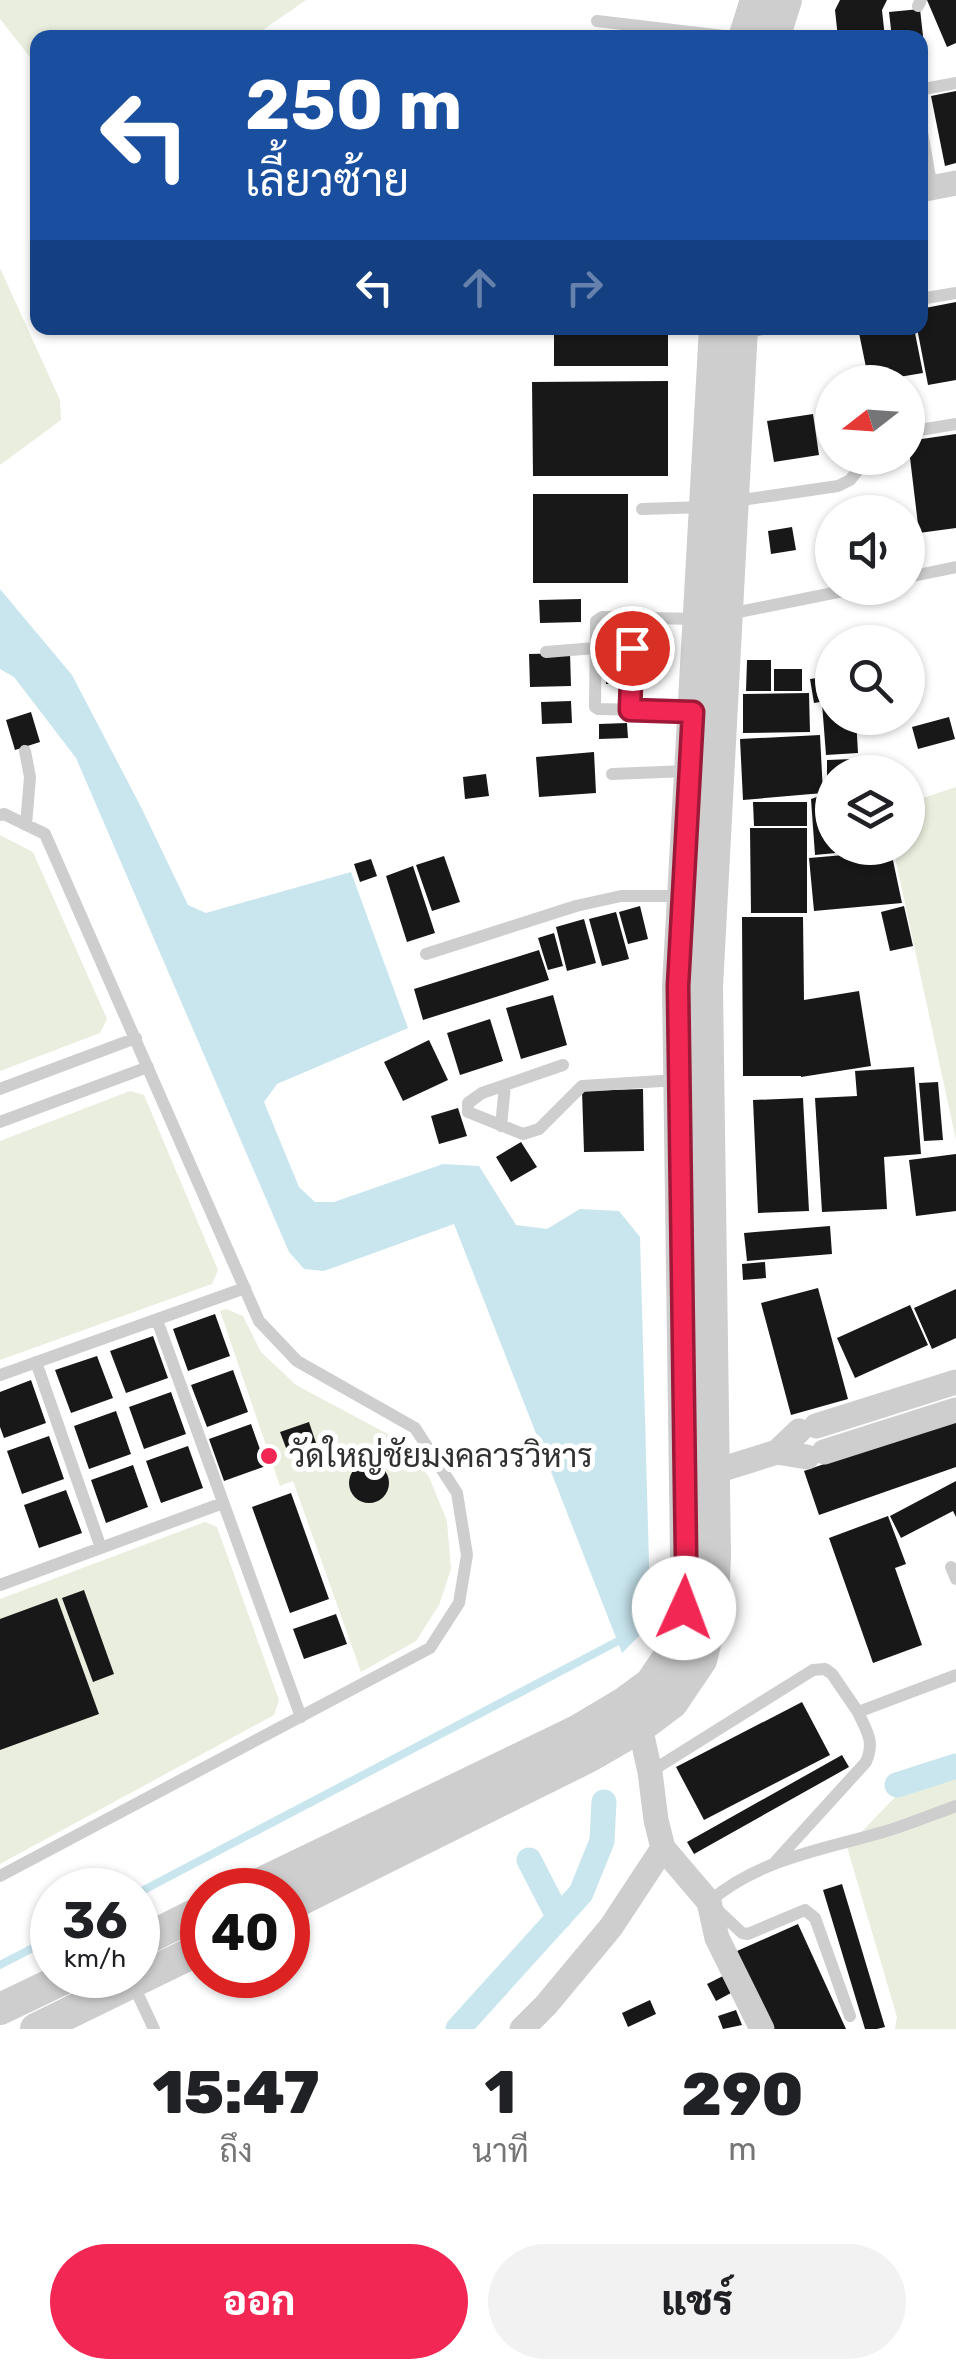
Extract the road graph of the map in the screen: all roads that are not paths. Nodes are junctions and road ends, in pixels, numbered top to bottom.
1 (756, 0) edge
2 (786, 0) edge
3 (597, 20) dead end
4 (678, 30) edge
5 (746, 30) edge
6 (777, 30) edge
7 (956, 83) edge
8 (928, 88) edge
9 (928, 156) edge
10 (936, 187) edge
11 (956, 293) edge
12 (928, 298) edge
13 (741, 335) edge
14 (956, 424) edge
15 (925, 429) edge
16 (854, 475) edge
17 (718, 504) junction
18 (642, 509) dead end
19 (956, 567) edge
20 (925, 573) edge
21 (815, 600) edge
22 (632, 617) junction
23 (712, 629) junction
24 (595, 648) junction
25 (546, 652) dead end
26 (630, 710) junction
27 (693, 712) junction
28 (25, 752) dead end
29 (690, 771) junction
30 (612, 774) dead end
31 (0, 815) edge
32 (26, 824) junction
33 (683, 896) junction
34 (426, 954) dead end
35 (136, 1038) junction
36 (563, 1065) dead end
37 (148, 1067) junction
38 (679, 1080) junction
39 (505, 1086) junction
40 (0, 1089) edge
41 (0, 1122) edge
42 (501, 1126) junction
43 (245, 1288) junction
44 (156, 1320) junction
45 (36, 1362) junction
46 (0, 1375) edge
47 (956, 1383) edge
48 (893, 1402) junction
49 (956, 1410) edge
50 (901, 1427) junction
51 (777, 1452) junction
52 (714, 1472) junction
53 (223, 1503) junction
54 (101, 1548) junction
55 (0, 1585) edge
56 (956, 1675) edge
57 (858, 1712) junction
58 (300, 1717) junction
59 (640, 1727) junction
60 (650, 1772) junction
61 (956, 1806) edge
62 (663, 1848) junction
63 (774, 1863) junction
64 (293, 1868) edge
65 (0, 1876) edge
66 (310, 1895) edge
67 (709, 1902) junction
68 (30, 1995) edge
69 (95, 1998) edge
70 (140, 1998) edge
71 (0, 2009) edge
72 (850, 2016) dead end
73 (36, 2029) edge
74 (154, 2029) edge
75 (522, 2029) edge
76 (762, 2029) edge

1 - 5 street
2 - 6 street
3 - 4 lane
7 - 8 lane
9 - 10 lane
11 - 12 lane
13 - 17 street
14 - 15 lane
16 - 17 lane
17 - 18 lane
17 - 23 street
19 - 20 lane
21 - 23 lane
22 - 23 lane
22 - 24 lane
22 - 26 lane
23 - 27 street
23 - 52 street
24 - 25 lane
24 - 26 lane
26 - 27 lane
27 - 29 street
28 - 32 lane
29 - 30 lane
29 - 33 street
31 - 32 lane
32 - 35 lane
33 - 34 lane
33 - 38 street
35 - 37 lane
35 - 40 lane
36 - 39 lane
37 - 41 lane
37 - 43 lane
38 - 42 lane
38 - 64 street
39 - 42 lane
39 - 42 lane
43 - 44 lane
43 - 58 lane
44 - 45 lane
44 - 53 lane
45 - 46 lane
45 - 54 lane
47 - 48 street
48 - 50 street
48 - 51 street
49 - 50 street
50 - 51 street
51 - 52 street
52 - 59 street
53 - 54 lane
53 - 58 lane
54 - 55 lane
56 - 57 lane
57 - 60 lane
57 - 63 lane
58 - 65 lane
59 - 60 street
59 - 66 street
60 - 62 street
61 - 63 lane
62 - 67 street
62 - 75 street
63 - 67 lane
67 - 72 lane
67 - 76 street
68 - 71 street
69 - 73 street
70 - 74 lane

